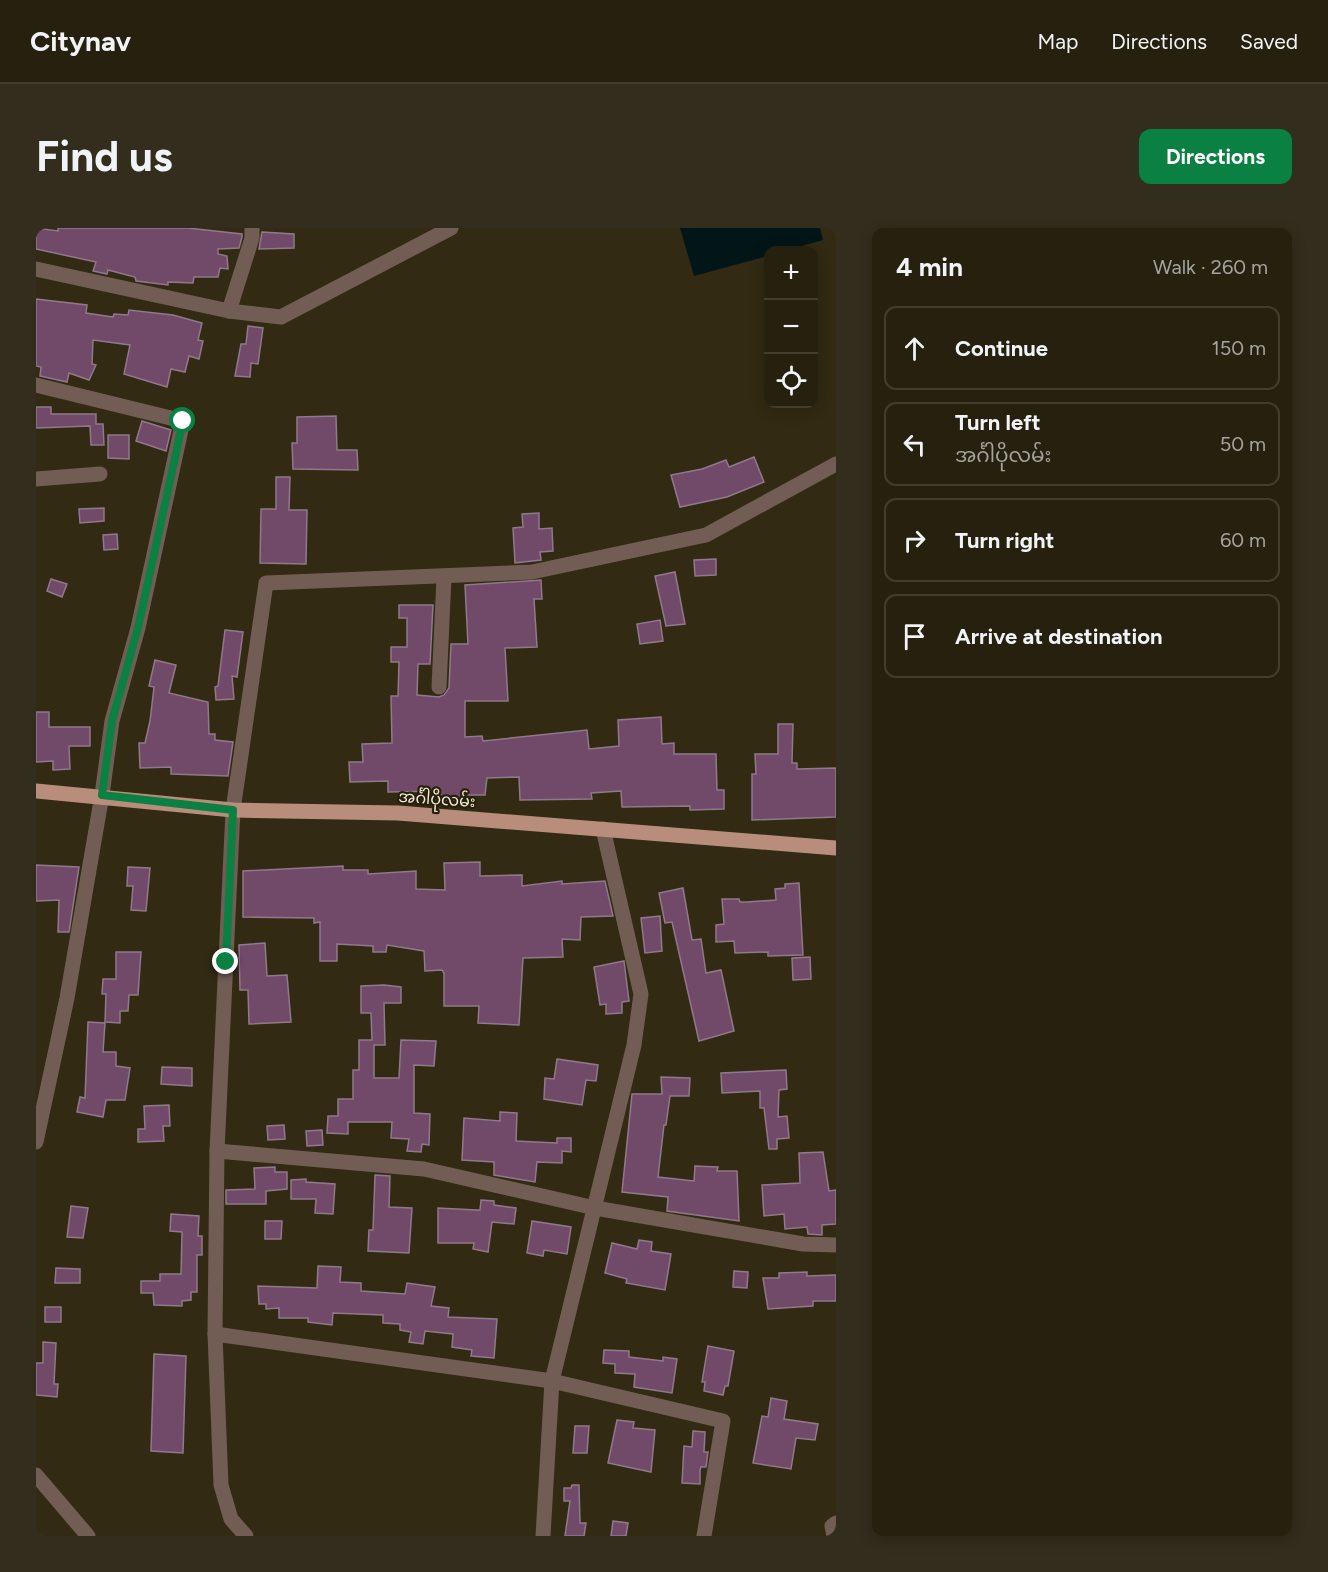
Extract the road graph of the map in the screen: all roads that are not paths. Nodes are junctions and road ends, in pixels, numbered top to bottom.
1 (252, 228) edge
2 (451, 228) edge
3 (36, 269) edge
4 (229, 311) junction
5 (36, 385) edge
6 (836, 464) edge
7 (100, 474) dead end
8 (36, 479) edge
9 (444, 577) junction
10 (439, 687) dead end
11 (36, 791) edge
12 (102, 795) junction
13 (233, 810) junction
14 (603, 829) junction
15 (836, 848) edge
16 (36, 1142) edge
17 (217, 1151) junction
18 (594, 1208) junction
19 (836, 1245) edge
20 (215, 1334) junction
21 (552, 1381) junction
22 (36, 1475) edge
23 (836, 1523) edge
24 (88, 1536) edge
25 (246, 1536) edge
26 (543, 1536) edge
27 (704, 1536) edge
28 (834, 1536) edge

1 - 4 street
2 - 4 street
3 - 4 street
5 - 12 street
6 - 9 street
7 - 8 street
9 - 10 street
9 - 13 street
11 - 12 main road, အင်္ဂါပိုလမ်း
12 - 13 main road, အင်္ဂါပိုလမ်း
12 - 16 street
13 - 14 main road, အင်္ဂါပိုလမ်း
13 - 17 street
14 - 15 main road, အင်္ဂါပိုလမ်း
14 - 18 street
17 - 18 street
17 - 20 street
18 - 19 street
18 - 21 street
20 - 21 street
20 - 25 street
21 - 26 street
21 - 27 street
22 - 24 street
23 - 28 street

